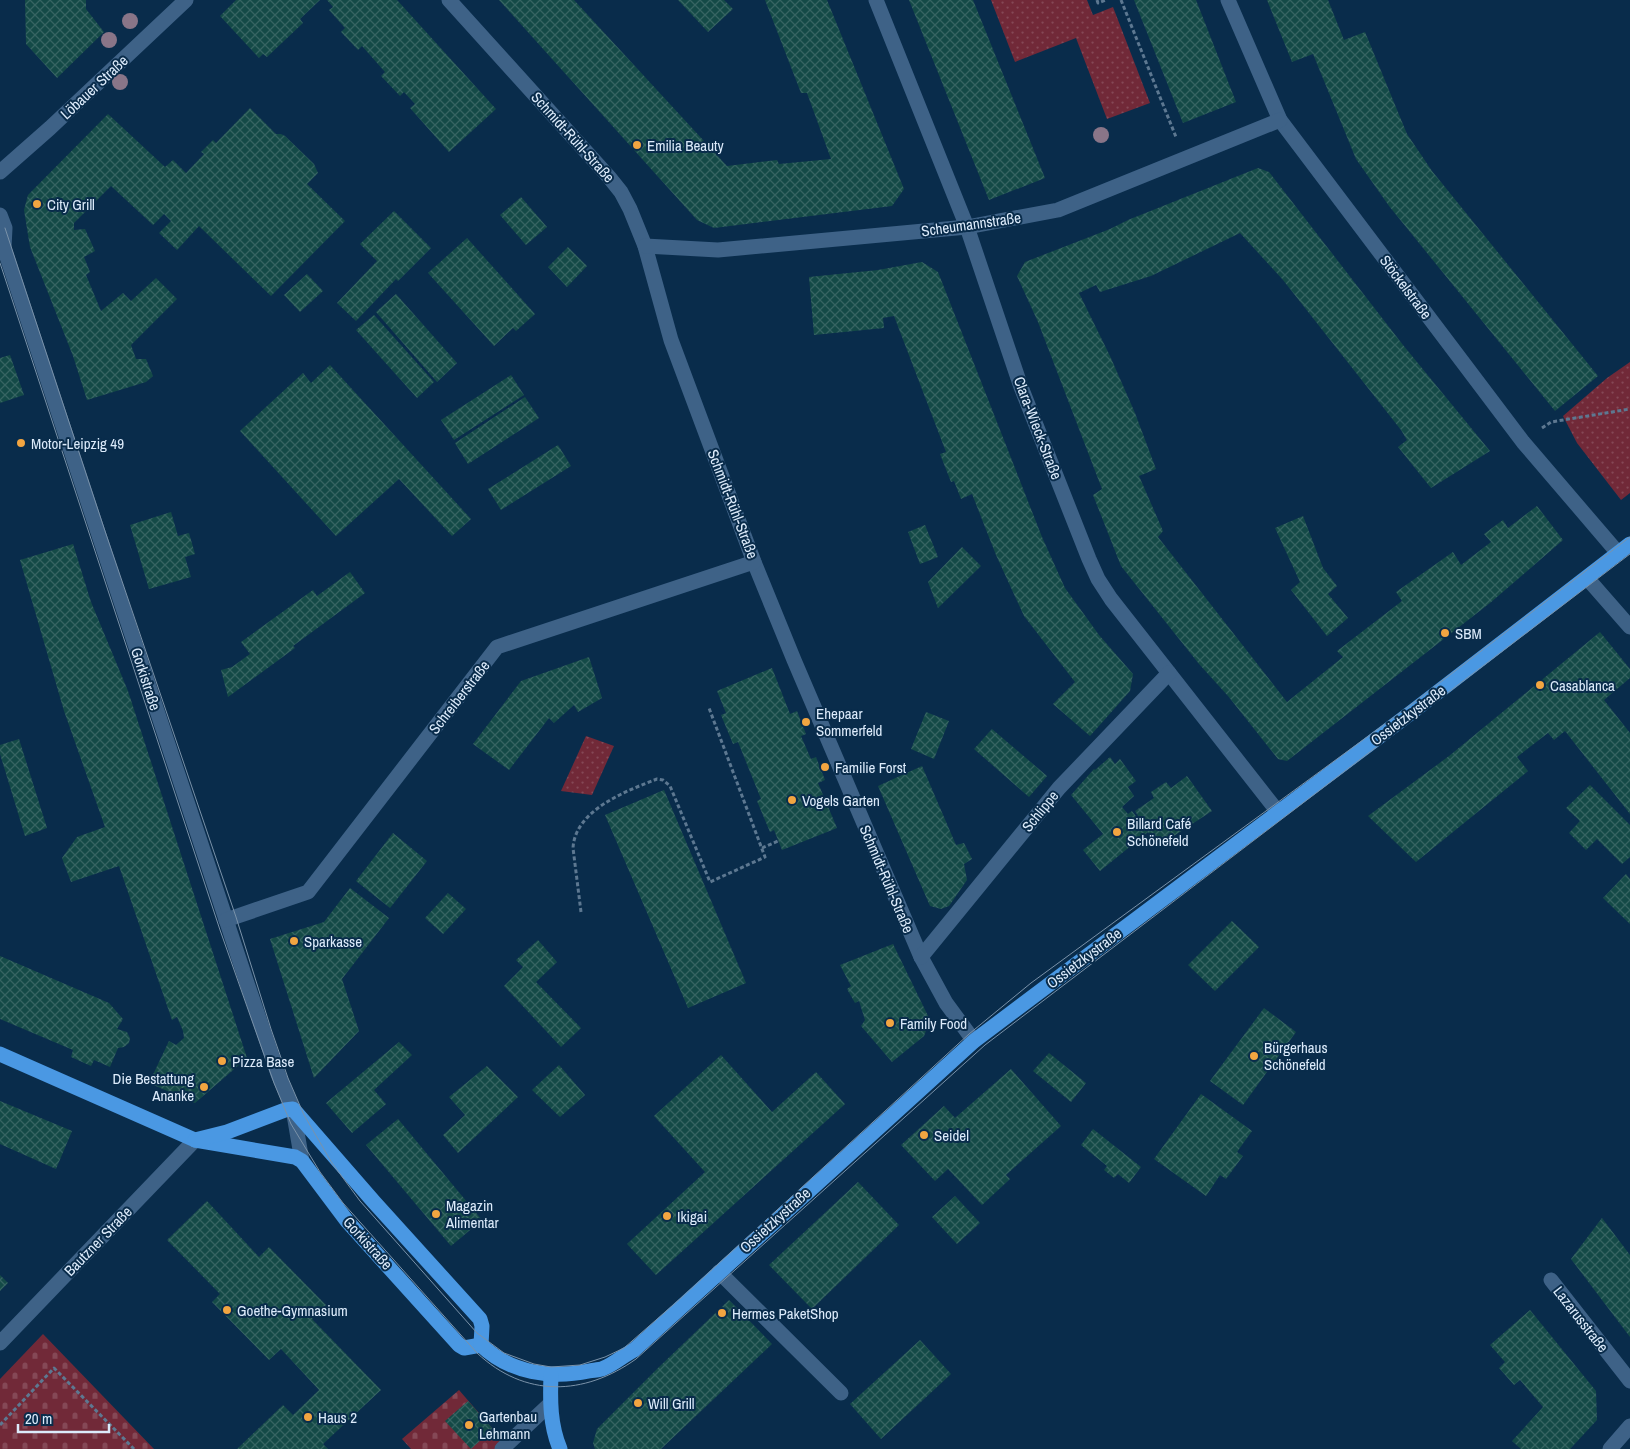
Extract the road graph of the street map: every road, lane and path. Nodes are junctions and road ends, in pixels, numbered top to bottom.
1 (186, 0) edge
2 (449, 0) edge
3 (876, 0) edge
4 (1097, 0) edge
5 (1106, 0) edge
6 (1121, 0) edge
7 (1228, 0) edge
8 (1280, 120) junction
9 (1185, 158) junction
10 (0, 172) edge
11 (2, 222) edge
12 (966, 227) junction
13 (2, 246) edge
14 (645, 246) junction
15 (1630, 409) edge
16 (1523, 442) junction
17 (1630, 544) edge
18 (1618, 553) junction
19 (754, 562) junction
20 (1587, 578) junction
21 (1630, 627) edge
22 (1169, 673) junction
23 (710, 708) dead end
24 (1278, 812) junction
25 (778, 841) dead end
26 (762, 848) junction
27 (580, 912) dead end
28 (226, 920) junction
29 (921, 957) junction
30 (974, 1041) junction
31 (0, 1054) edge
32 (293, 1108) junction
33 (195, 1140) junction
34 (302, 1162) junction
35 (719, 1272) junction
36 (1551, 1280) dead end
37 (0, 1343) edge
38 (481, 1345) junction
39 (551, 1375) junction
40 (1630, 1381) edge
41 (841, 1393) dead end
42 (550, 1404) junction
43 (0, 1425) edge
44 (1630, 1426) edge
45 (134, 1449) edge
46 (502, 1449) edge
47 (560, 1449) edge
48 (1610, 1449) edge

1 - 10 street, Löbauer Straße
2 - 14 street, Schmidt-Rühl-Straße
3 - 12 street, Clara-Wieck-Straße
4 - 5 path
6 - 9 path
7 - 8 street, Stöckelstraße
8 - 9 street, Scheumannstraße
8 - 16 street, Stöckelstraße
9 - 12 street, Scheumannstraße
11 - 13 street, Gorkistraße
12 - 14 street, Scheumannstraße
12 - 22 street, Clara-Wieck-Straße
13 - 28 street, Gorkistraße
14 - 19 street, Schmidt-Rühl-Straße
15 - 16 path
16 - 18 street, Stöckelstraße
17 - 18 main road, Ossietzkystraße
18 - 20 main road, Ossietzkystraße
19 - 28 street, Schreiberstraße
19 - 29 street, Schmidt-Rühl-Straße
20 - 21 street
20 - 24 main road, Ossietzkystraße
22 - 24 street, Clara-Wieck-Straße
22 - 29 street, Schlippe
23 - 26 path
24 - 30 main road, Ossietzkystraße
25 - 26 path
26 - 27 path
28 - 32 street, Gorkistraße
29 - 30 street, Schmidt-Rühl-Straße
30 - 35 main road, Ossietzkystraße
31 - 33 main road
32 - 33 main road
32 - 34 street, Gorkistraße
32 - 38 main road, Gorkistraße
33 - 34 main road
33 - 37 street, Bautzner Straße
34 - 38 main road, Gorkistraße
35 - 39 main road, Ossietzkystraße
35 - 41 street
36 - 40 street, Lazarusstraße
38 - 39 main road
39 - 42 main road
42 - 46 street
42 - 47 main road
43 - 45 path
44 - 48 street

